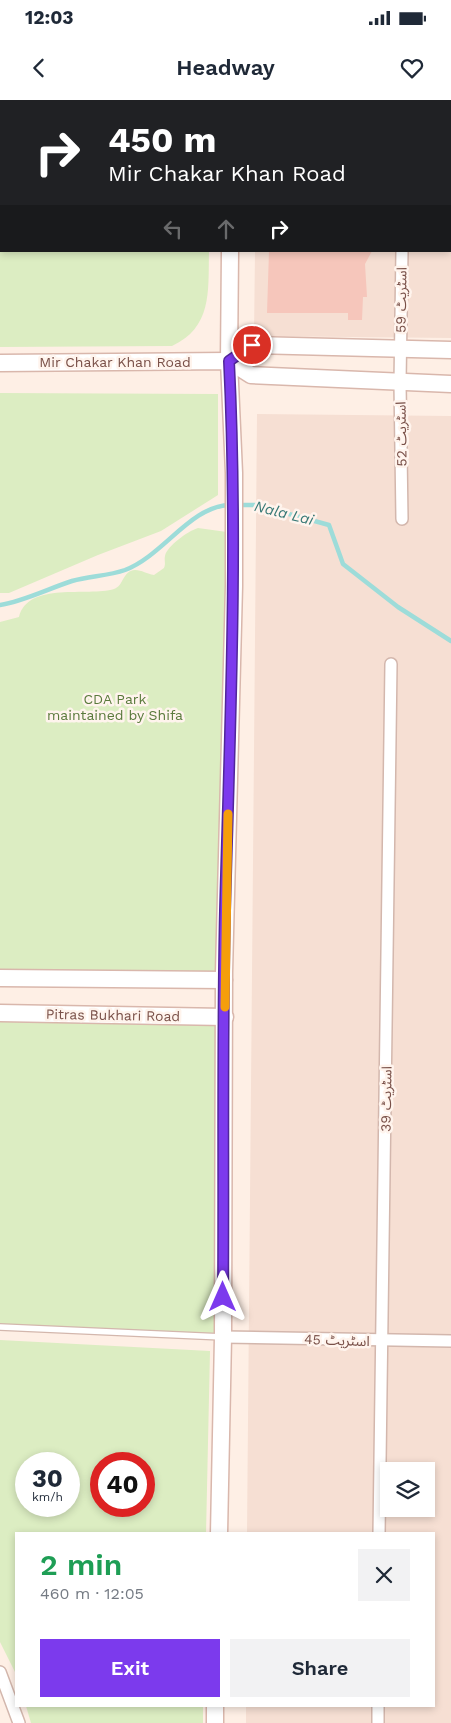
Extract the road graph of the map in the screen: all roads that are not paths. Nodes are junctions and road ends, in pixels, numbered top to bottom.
1 (230, 252) edge
2 (402, 252) edge
3 (401, 350) junction
4 (451, 350) edge
5 (229, 361) junction
6 (0, 363) edge
7 (400, 383) junction
8 (451, 384) edge
9 (402, 519) dead end
10 (391, 664) dead end
11 (0, 978) edge
12 (224, 980) junction
13 (0, 1013) edge
14 (225, 1017) junction
15 (0, 1327) edge
16 (222, 1337) junction
17 (381, 1341) junction
18 (451, 1341) edge
19 (219, 1532) edge
20 (379, 1532) edge
21 (0, 1672) edge
22 (216, 1707) edge
23 (378, 1707) edge
24 (19, 1723) edge
25 (215, 1723) edge
26 (378, 1723) edge

1 - 5 street
2 - 3 street, اسٹریٹ 59
3 - 4 street
3 - 5 street
3 - 7 street, اسٹریٹ 52
5 - 6 street, Mir Chakar Khan Road
5 - 7 street
5 - 12 street
7 - 8 street
7 - 9 street, اسٹریٹ 52
10 - 17 street, اسٹریٹ 39
11 - 12 street
12 - 14 street
13 - 14 street, Pitras Bukhari Road
14 - 16 street
15 - 16 lane
16 - 17 street, اسٹریٹ 45
16 - 19 street
17 - 18 street, اسٹریٹ 45
17 - 20 street, اسٹریٹ 39
21 - 24 street
22 - 25 street
23 - 26 street

